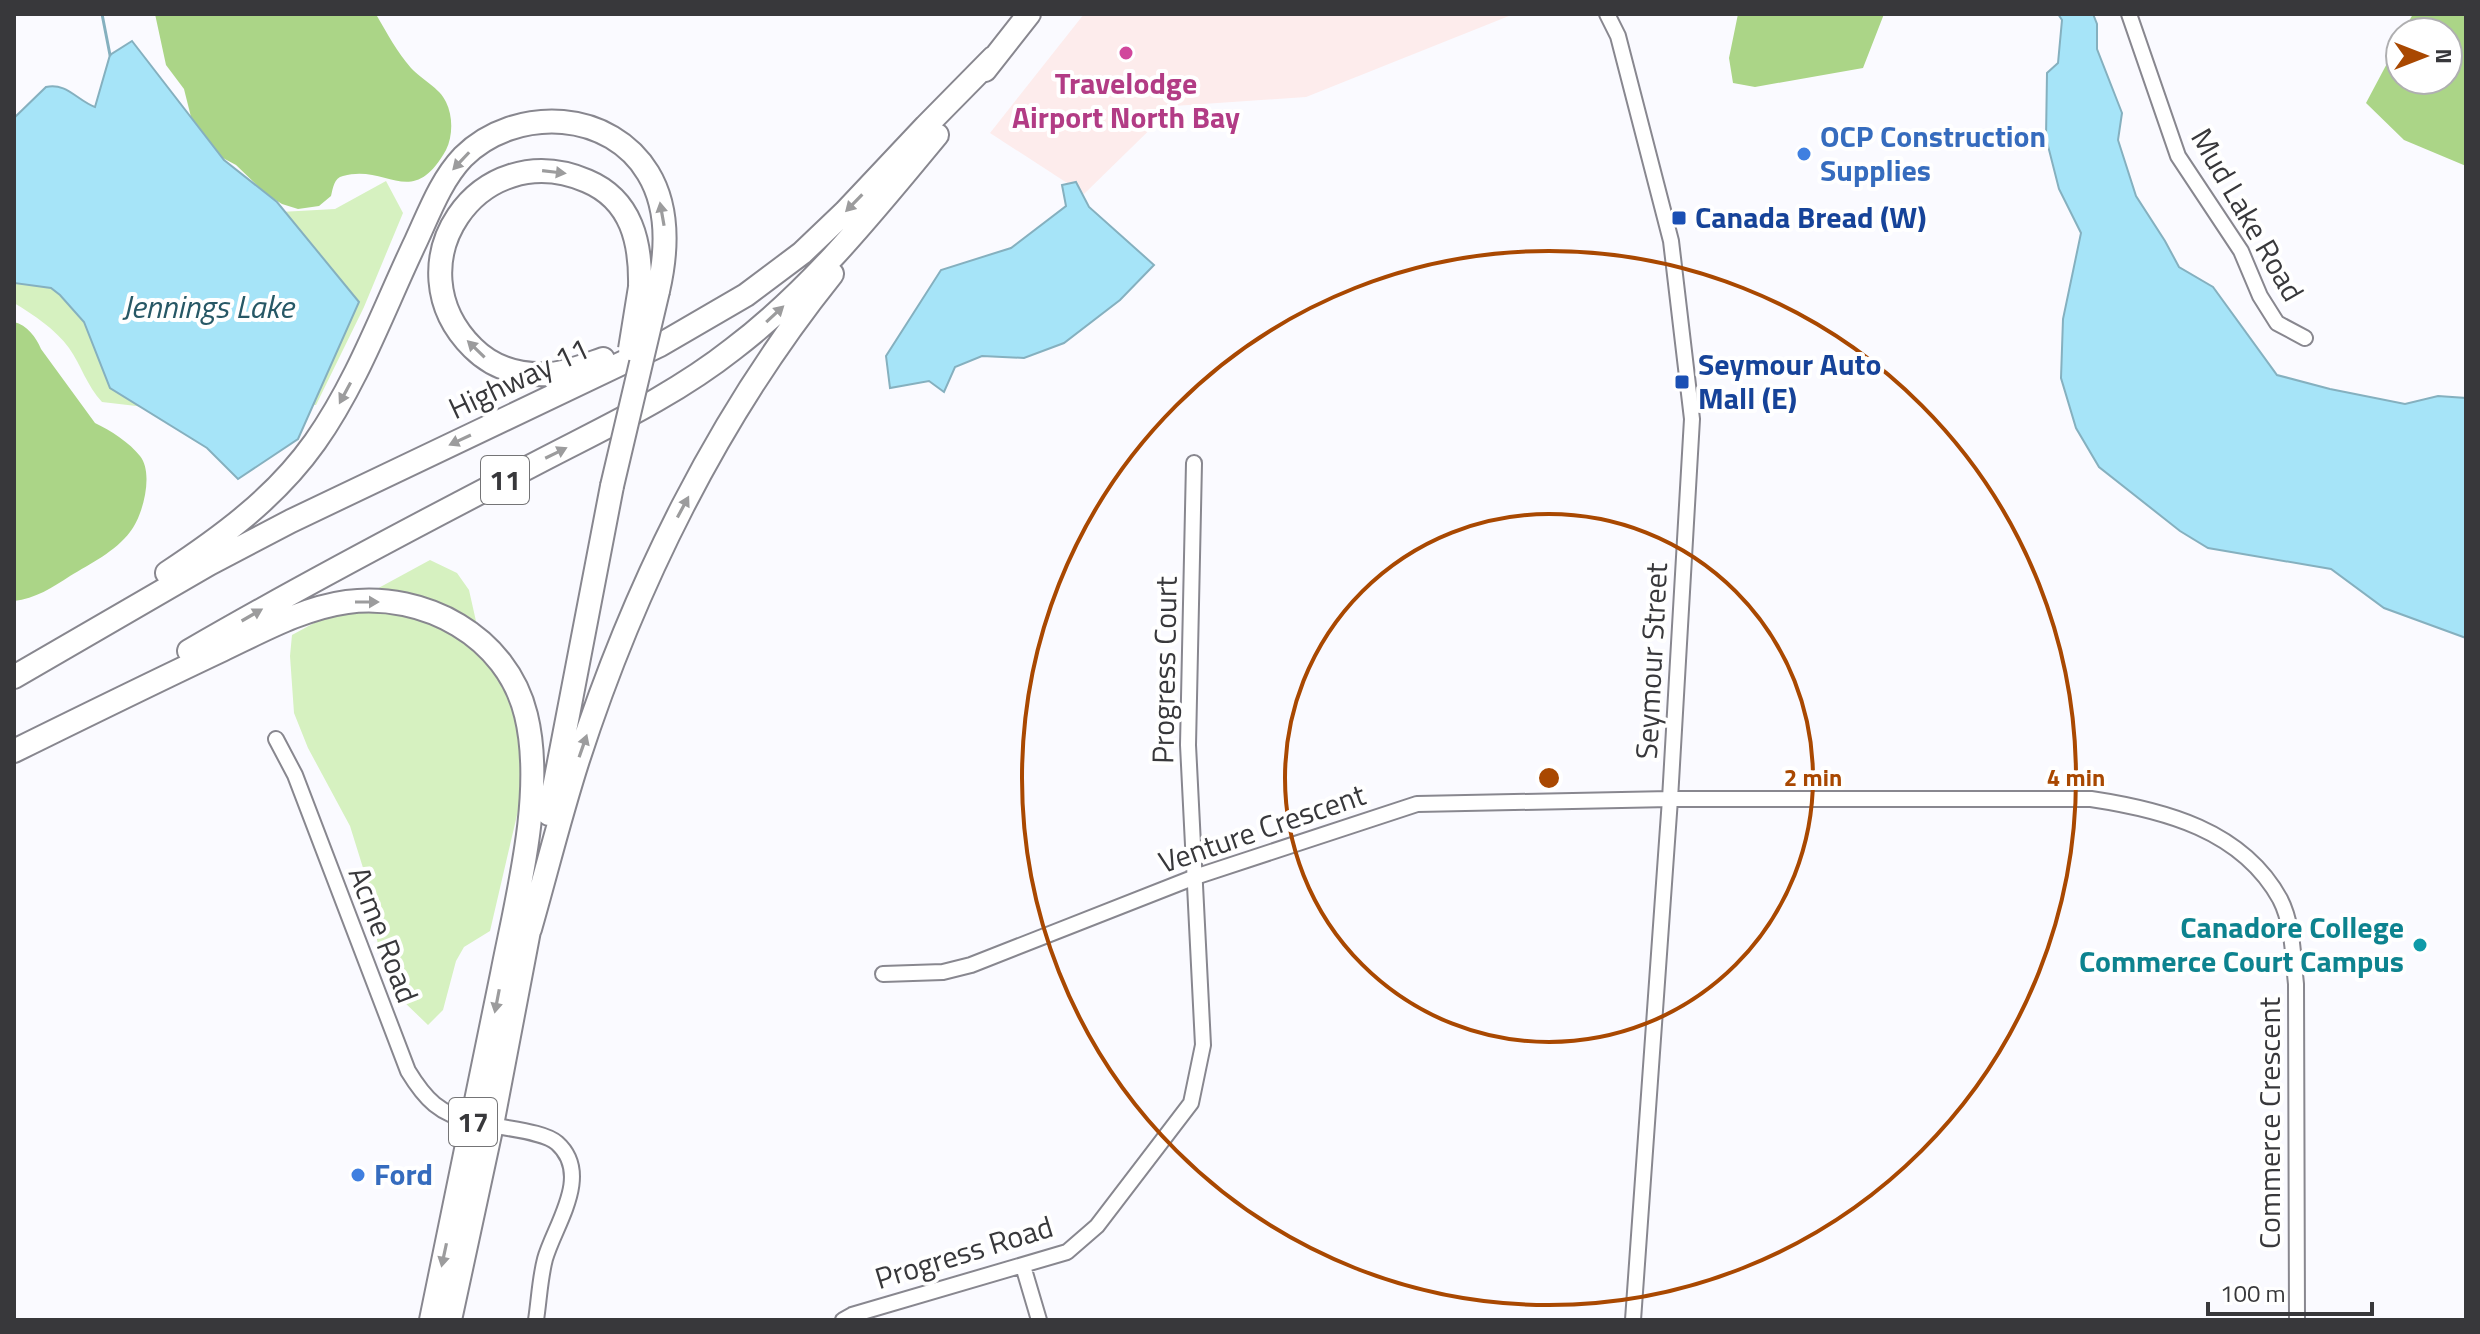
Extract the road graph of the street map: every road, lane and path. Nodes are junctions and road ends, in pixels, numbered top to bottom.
1 (1029, 14) edge
2 (1607, 14) edge
3 (2129, 14) edge
4 (931, 130) junction
5 (777, 273) junction
6 (649, 289) junction
7 (2305, 338) dead end
8 (1194, 463) dead end
9 (14, 671) edge
10 (14, 677) edge
11 (276, 739) dead end
12 (14, 750) edge
13 (1670, 799) junction
14 (1195, 877) junction
15 (521, 926) junction
16 (883, 974) dead end
17 (483, 1123) junction
18 (1023, 1266) junction
19 (431, 1320) edge
20 (450, 1320) edge
21 (536, 1320) edge
22 (843, 1320) edge
23 (1039, 1320) edge
24 (1633, 1320) edge
25 (2297, 1320) edge

1 - 4 highway, 11
2 - 13 street, Seymour Street
3 - 7 street, Mud Lake Road
4 -> 5 highway, Highway 11 / 11
12 -> 4 highway, 11
15 -> 4 highway
5 -> 6 highway
5 -> 10 highway, Highway 11 / 11
6 -> 9 highway
6 - 15 highway, bridge
8 - 14 street, Progress Court
11 - 17 street, Acme Road
12 -> 15 highway
13 - 14 street, Venture Crescent
13 - 24 street, Seymour Street
13 - 25 street, Commerce Crescent
14 - 16 street, Venture Crescent
14 - 18 street, Progress Road
15 - 17 highway, 17
17 -> 19 highway, 17
17 - 20 highway, 17
17 - 21 street
18 - 22 street, Progress Road
18 - 23 street

